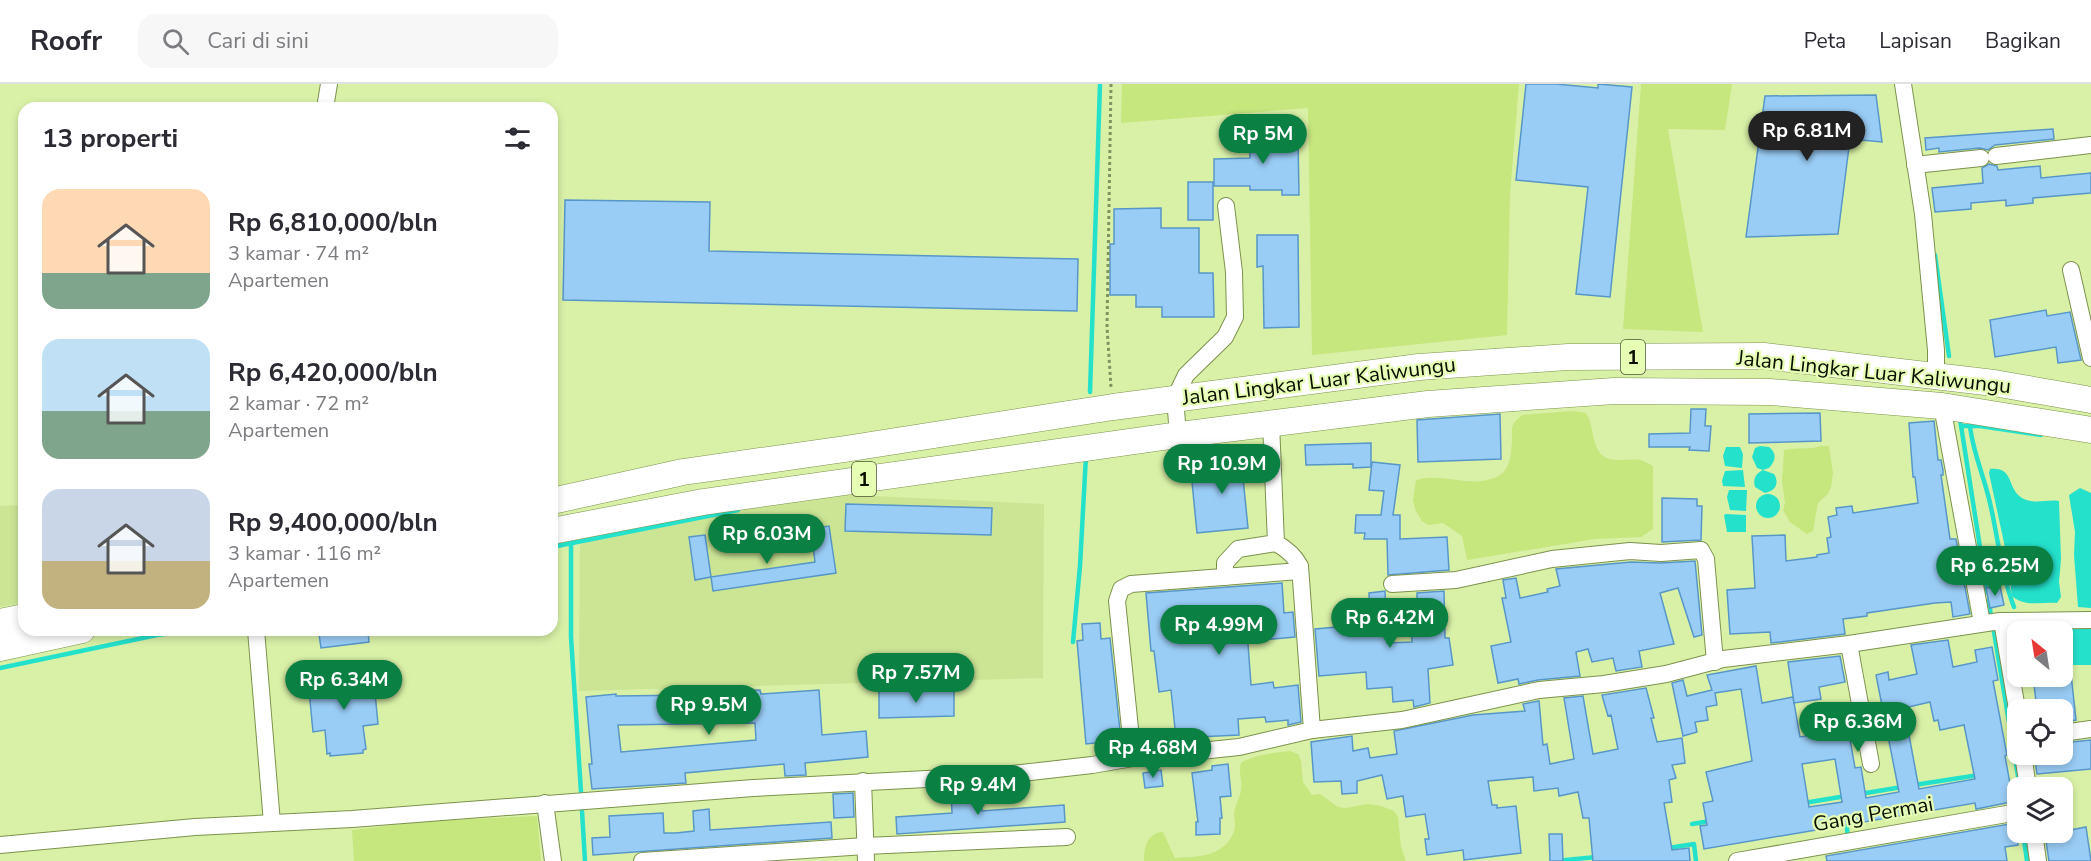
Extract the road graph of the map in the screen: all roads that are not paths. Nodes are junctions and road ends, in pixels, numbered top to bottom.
1 (329, 84) edge
2 (1903, 84) edge
3 (327, 102) edge
4 (2091, 145) edge
5 (1923, 164) junction
6 (1226, 206) dead end
7 (2071, 270) dead end
8 (2091, 358) edge
9 (1936, 375) junction
10 (1175, 398) junction
11 (2091, 400) edge
12 (1942, 406) junction
13 (1271, 423) junction
14 (2091, 430) edge
15 (1178, 435) junction
16 (558, 500) edge
17 (558, 530) edge
18 (1276, 543) junction
19 (1300, 568) junction
20 (1225, 577) junction
21 (1392, 584) dead end
22 (18, 618) edge
23 (2091, 620) edge
24 (0, 622) edge
25 (1993, 622) junction
26 (55, 636) edge
27 (256, 636) edge
28 (1849, 644) junction
29 (0, 648) edge
30 (1715, 662) junction
31 (2014, 699) edge
32 (2091, 729) edge
33 (1312, 730) junction
34 (2073, 731) edge
35 (1133, 758) junction
36 (1871, 764) dead end
37 (862, 781) junction
38 (545, 803) junction
39 (2007, 814) edge
40 (272, 823) junction
41 (1067, 837) dead end
42 (2036, 843) edge
43 (0, 845) edge
44 (866, 854) edge
45 (553, 861) edge
46 (642, 861) edge
47 (1737, 861) edge
48 (2038, 861) edge

1 - 3 street
2 - 5 street
4 - 5 street
5 - 9 street
6 - 10 street
7 - 8 street
9 - 10 highway, Jalan Lingkar Luar Kaliwungu / 1
9 - 11 highway, Jalan Lingkar Luar Kaliwungu / 1
10 - 15 street
10 - 16 highway, Jalan Lingkar Luar Kaliwungu / 1
12 - 13 highway, Jalan Lingkar Luar Kaliwungu / 1
12 - 14 highway, Jalan Lingkar Luar Kaliwungu / 1
12 - 25 street
13 - 15 highway, Jalan Lingkar Luar Kaliwungu / 1
13 - 18 street
15 - 17 highway, Jalan Lingkar Luar Kaliwungu / 1
18 - 19 street
18 - 20 street
19 - 20 street
19 - 33 street
20 - 35 street
21 - 30 street
22 - 24 highway
23 - 25 street
25 - 28 street
25 - 31 street
26 - 29 highway
27 - 40 street
28 - 30 street
28 - 36 street
30 - 33 street
32 - 34 street
33 - 35 street
35 - 37 street
37 - 38 street
37 - 44 street
38 - 40 street
38 - 45 street
39 - 47 street, Gang Permai
40 - 43 street
41 - 44 street
42 - 48 street
44 - 46 street

